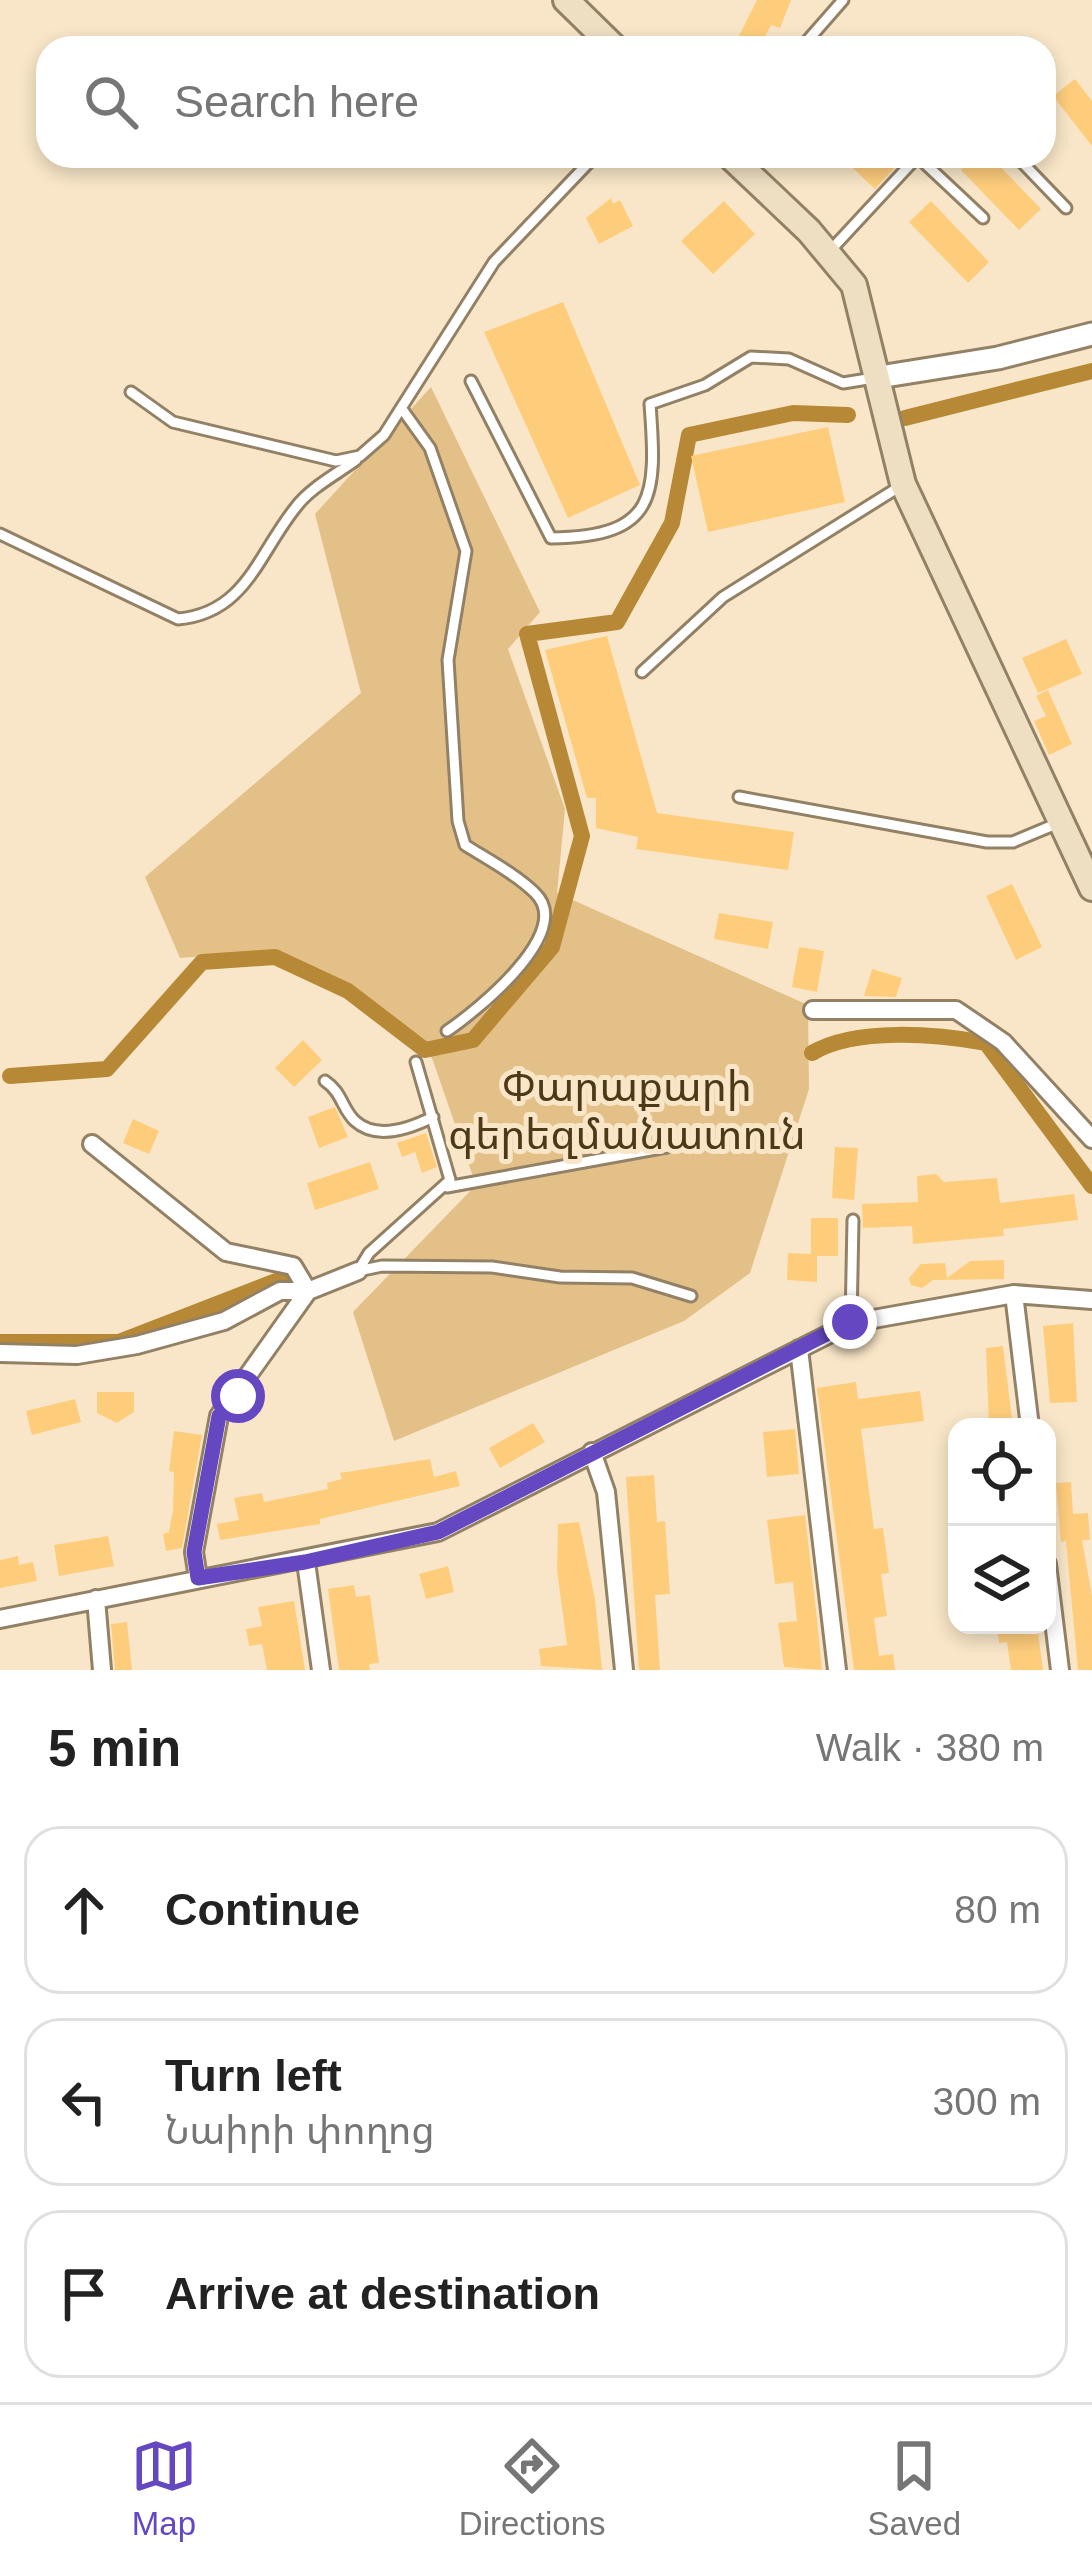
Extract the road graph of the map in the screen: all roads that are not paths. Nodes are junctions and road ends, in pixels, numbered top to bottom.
1 (566, 0) edge
2 (843, 0) edge
3 (603, 36) edge
4 (812, 36) edge
5 (584, 168) edge
6 (742, 168) edge
7 (906, 168) edge
8 (930, 168) edge
9 (1028, 168) edge
10 (1066, 208) dead end
11 (983, 218) dead end
12 (828, 253) junction
13 (1092, 334) edge
14 (880, 377) junction
15 (471, 381) dead end
16 (131, 392) dead end
17 (402, 409) junction
18 (360, 456) junction
19 (903, 484) junction
20 (0, 534) edge
21 (643, 672) dead end
22 (739, 797) dead end
23 (1061, 821) junction
24 (1092, 888) edge
25 (813, 1010) dead end
26 (447, 1031) dead end
27 (416, 1062) dead end
28 (325, 1081) dead end
29 (433, 1117) junction
30 (1092, 1139) edge
31 (92, 1144) dead end
32 (667, 1147) dead end
33 (447, 1187) junction
34 (853, 1220) dead end
35 (358, 1271) junction
36 (308, 1292) junction
37 (1014, 1294) junction
38 (692, 1296) dead end
39 (1092, 1300) edge
40 (850, 1322) junction
41 (799, 1348) junction
42 (0, 1353) edge
43 (1029, 1418) edge
44 (592, 1452) junction
45 (305, 1562) junction
46 (198, 1578) junction
47 (96, 1599) junction
48 (0, 1619) edge
49 (1056, 1634) edge
50 (102, 1670) edge
51 (321, 1670) edge
52 (624, 1670) edge
53 (837, 1670) edge
54 (1060, 1670) edge

1 - 3 main road
2 - 4 lane
5 - 17 lane
6 - 12 main road
7 - 12 lane
8 - 11 lane
9 - 10 lane
12 - 14 main road
13 - 14 street
14 - 15 lane
14 - 19 main road
16 - 18 lane
17 - 18 lane
17 - 26 lane
18 - 20 lane
19 - 21 lane
19 - 23 main road
22 - 23 lane
23 - 24 main road
25 - 30 street
27 - 29 lane
28 - 29 lane
29 - 33 lane
31 - 36 street
32 - 33 lane
33 - 35 lane
34 - 40 lane
35 - 36 street
35 - 38 lane
36 - 42 street
36 - 46 street
37 - 39 street
37 - 40 street
37 - 43 street
40 - 41 street
41 - 44 street
41 - 53 street
44 - 45 street
44 - 52 street
45 - 46 street
45 - 51 street
46 - 47 street
47 - 48 street
47 - 50 street
49 - 54 street

